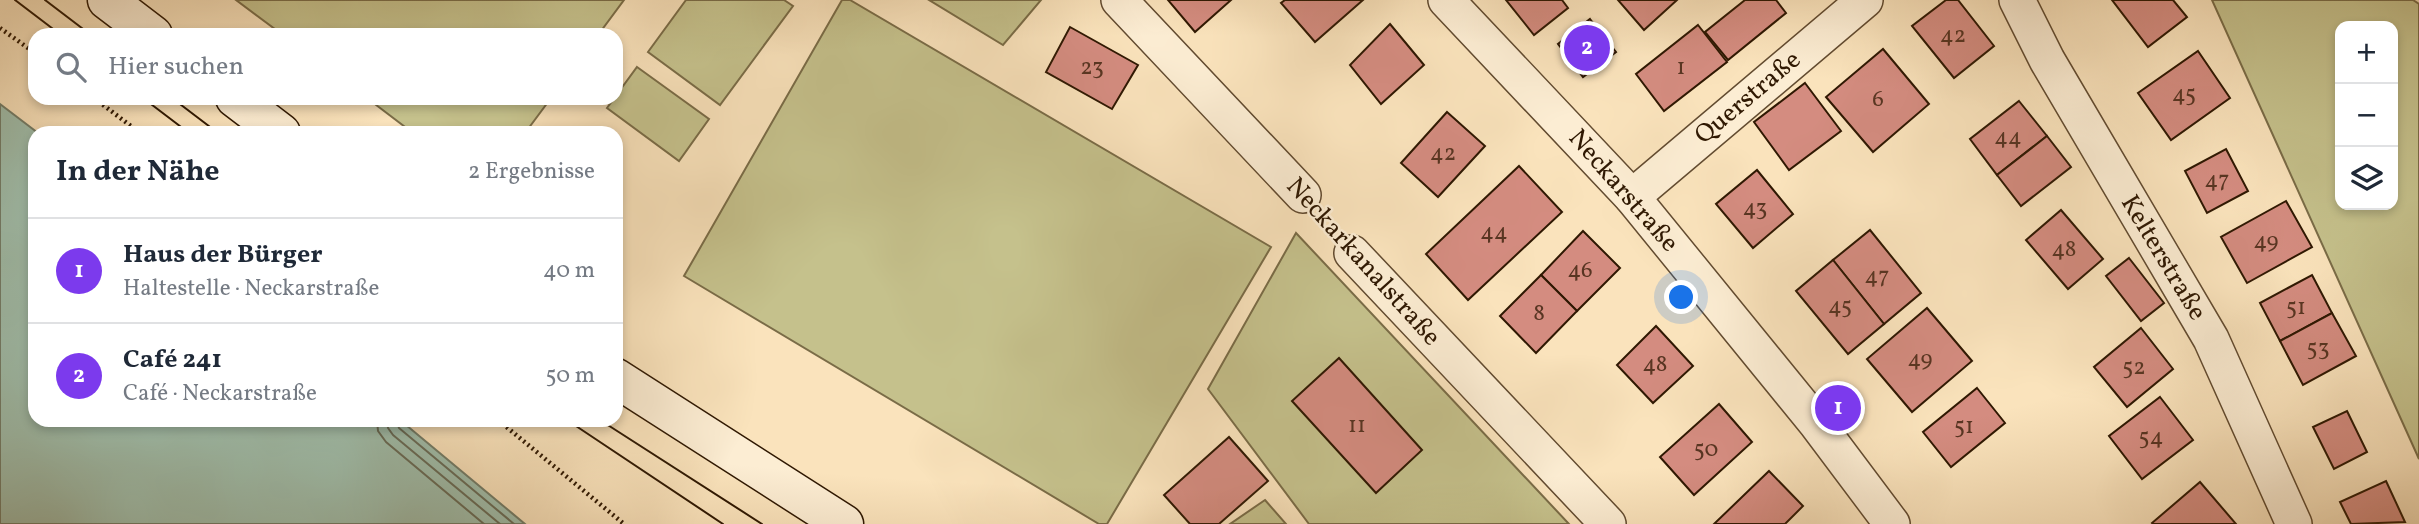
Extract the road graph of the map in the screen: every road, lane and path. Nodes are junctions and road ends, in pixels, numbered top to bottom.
1 (107, 0) edge
2 (1119, 0) edge
3 (1446, 0) edge
4 (1865, 0) edge
5 (2017, 0) edge
6 (0, 27) edge
7 (144, 28) edge
8 (28, 48) edge
9 (103, 105) edge
10 (244, 105) edge
11 (130, 126) edge
12 (272, 126) edge
13 (1303, 195) dead end
14 (1632, 197) junction
15 (1352, 253) dead end
16 (623, 382) edge
17 (506, 427) edge
18 (624, 524) edge
19 (844, 524) edge
20 (1608, 524) edge
21 (1892, 524) edge
22 (2294, 524) edge

1 - 7 main road
2 - 13 street, Neckarkanalstraße
3 - 14 street, Neckarstraße
4 - 14 street, Querstraße
5 - 22 street, Kelterstraße
6 - 8 path
9 - 11 path
10 - 12 main road
14 - 21 street, Neckarstraße
15 - 20 street, Neckarkanalstraße
16 - 19 main road
17 - 18 path

